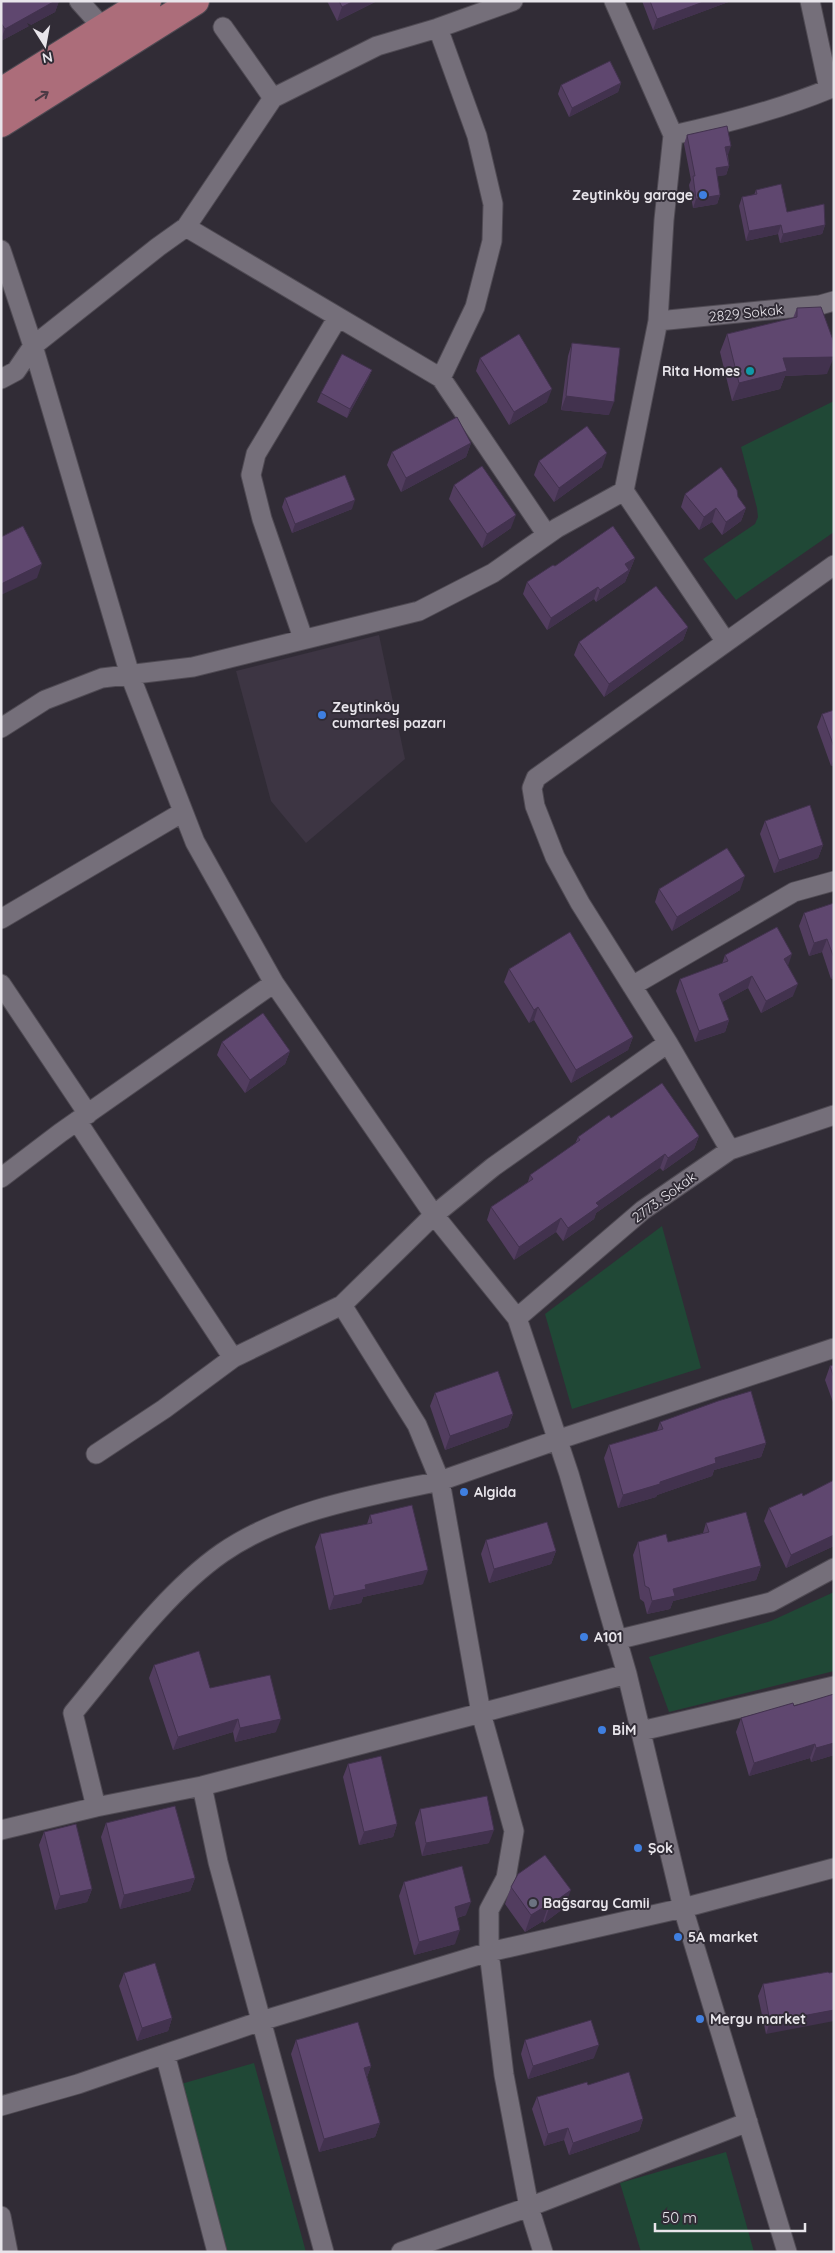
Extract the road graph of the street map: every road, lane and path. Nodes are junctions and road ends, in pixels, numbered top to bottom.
1 (79, 1) edge
2 (148, 1) edge
3 (195, 1) edge
4 (513, 1) edge
5 (614, 1) edge
6 (810, 1) edge
7 (223, 27) dead end
8 (438, 28) junction
9 (104, 29) junction
10 (831, 88) edge
11 (1, 92) edge
12 (274, 98) junction
13 (1, 123) edge
14 (673, 134) junction
15 (186, 227) junction
16 (1, 250) edge
17 (826, 310) edge
18 (338, 317) junction
19 (658, 321) junction
20 (33, 346) junction
21 (441, 378) junction
22 (1, 380) edge
23 (624, 491) junction
24 (547, 536) junction
25 (834, 565) edge
26 (303, 638) junction
27 (726, 642) junction
28 (130, 675) junction
29 (1, 728) edge
30 (183, 812) junction
31 (834, 881) edge
32 (1, 919) edge
33 (274, 983) junction
34 (1, 984) edge
35 (632, 986) junction
36 (668, 1043) junction
37 (834, 1115) edge
38 (82, 1117) junction
39 (730, 1150) junction
40 (1, 1178) edge
41 (434, 1215) junction
42 (342, 1305) junction
43 (517, 1318) junction
44 (834, 1348) edge
45 (233, 1358) junction
46 (557, 1440) junction
47 (96, 1454) dead end
48 (440, 1481) junction
49 (834, 1568) edge
50 (616, 1640) junction
51 (627, 1674) junction
52 (834, 1686) edge
53 (481, 1713) junction
54 (641, 1731) junction
55 (202, 1786) junction
56 (96, 1807) junction
57 (1, 1830) edge
58 (834, 1868) edge
59 (683, 1908) junction
60 (490, 1952) junction
61 (261, 2021) junction
62 (165, 2054) junction
63 (1, 2106) edge
64 (748, 2122) junction
65 (529, 2207) junction
66 (3, 2226) edge
67 (8, 2252) edge
68 (217, 2252) edge
69 (324, 2252) edge
70 (401, 2252) edge
71 (542, 2252) edge
72 (787, 2252) edge

1 - 9 street
2 - 9 main road
13 -> 3 main road
4 - 8 street
5 - 14 street
6 - 10 street
7 - 12 street
8 - 12 street
8 - 21 street
9 - 11 main road
10 - 14 street
12 - 15 street
14 - 19 street
15 - 18 street
15 - 20 street
16 - 20 street
17 - 19 street, 2829 Sokak
18 - 21 street
18 - 26 street
19 - 23 street
20 - 22 street
20 - 28 street
21 - 24 street
23 - 24 street
23 - 27 street
24 - 26 street
25 - 27 street
26 - 28 street
27 - 35 street
28 - 29 street
28 - 30 street
30 - 32 street
30 - 33 street
31 - 35 street
33 - 38 street
33 - 41 street
34 - 38 street
35 - 36 street
36 - 39 street
36 - 41 street
37 - 39 street, 2773. Sokak
38 - 40 street
38 - 45 street
39 - 43 street, 2773. Sokak
41 - 42 street
41 - 43 street
42 - 45 street
42 - 48 street
43 - 46 street
44 - 46 street
45 - 47 street
46 - 48 street
46 - 50 street
48 - 53 street
48 - 56 street
49 - 50 street
50 - 51 street
51 - 53 street
51 - 54 street
52 - 54 street
53 - 55 street
53 - 60 street
54 - 59 street
55 - 56 street
55 - 61 street
56 - 57 street
58 - 59 street
59 - 60 street
59 - 64 street
60 - 61 street
60 - 65 street
61 - 62 street
61 - 69 street
62 - 63 street
62 - 68 street
64 - 65 street
64 - 72 street
65 - 70 street
65 - 71 street
66 - 67 street

